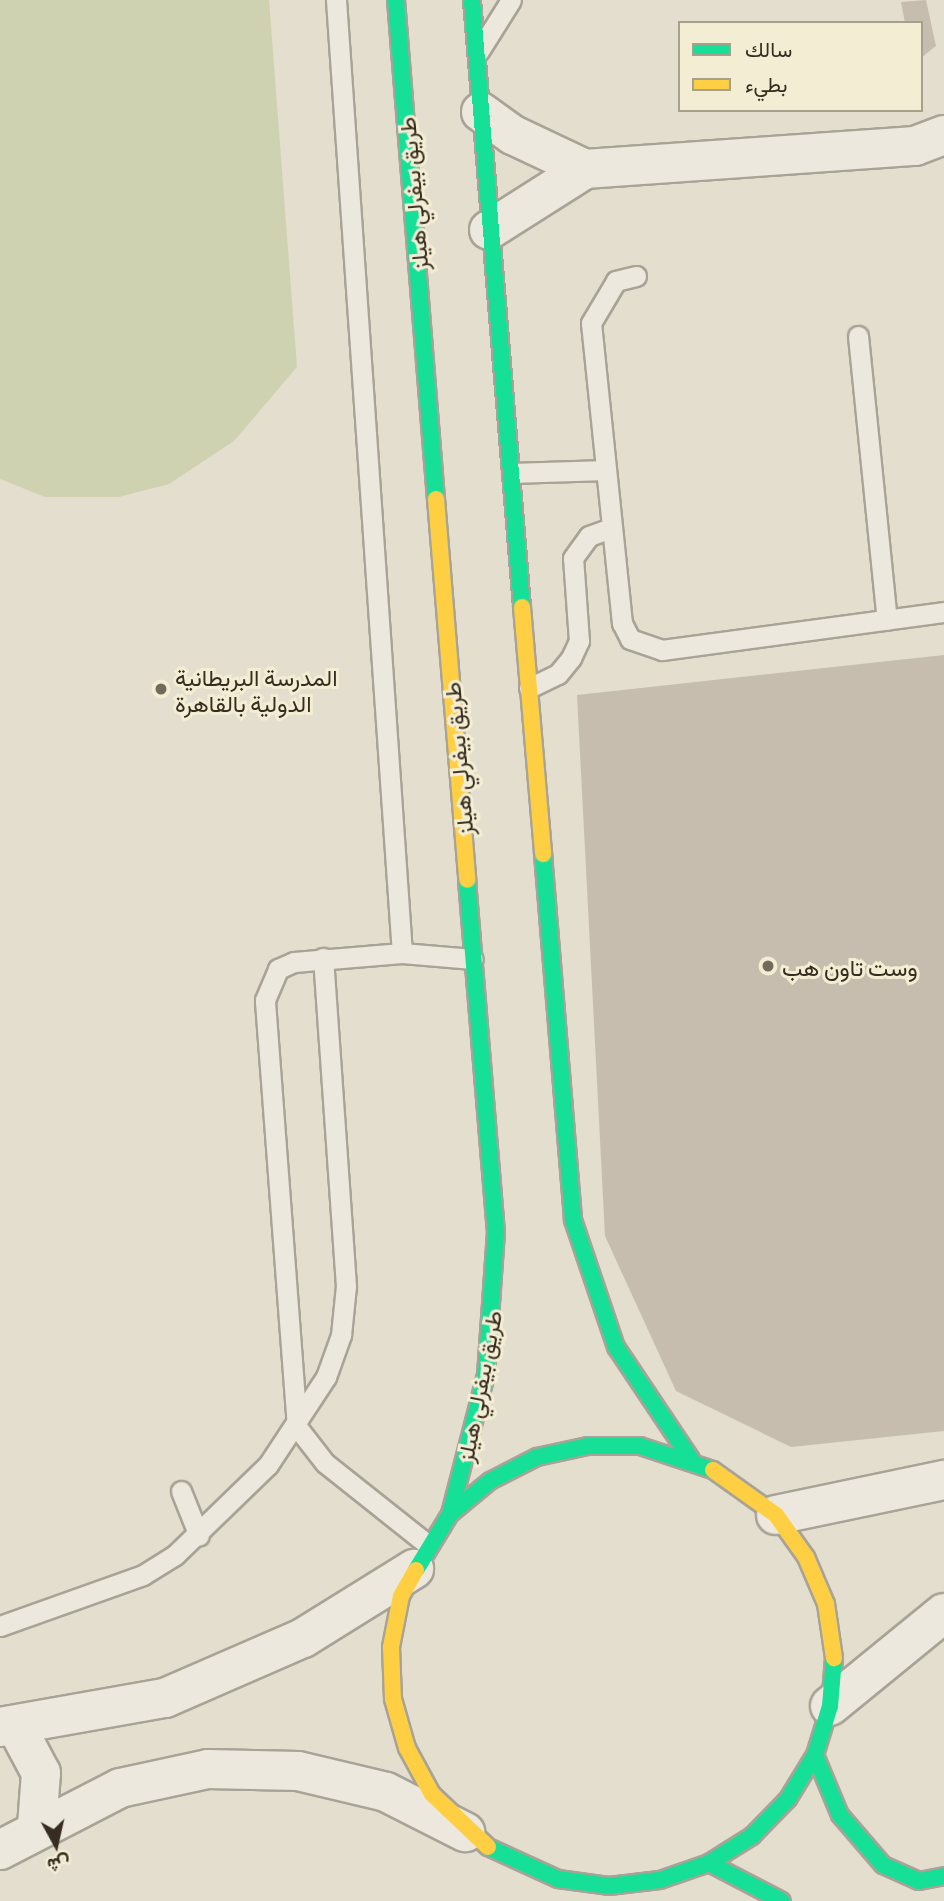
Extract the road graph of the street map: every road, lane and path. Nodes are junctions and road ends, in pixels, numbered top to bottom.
1 (336, 0) edge
2 (396, 0) edge
3 (472, 0) edge
4 (511, 0) edge
5 (476, 55) junction
6 (481, 112) junction
7 (934, 146) edge
8 (585, 169) junction
9 (489, 230) junction
10 (636, 276) dead end
11 (858, 336) dead end
12 (605, 470) junction
13 (512, 472) junction
14 (611, 528) junction
15 (944, 612) edge
16 (887, 620) junction
17 (529, 688) junction
18 (402, 953) junction
19 (323, 957) junction
20 (473, 959) junction
21 (297, 1427) junction
22 (691, 1459) junction
23 (944, 1480) edge
24 (181, 1491) dead end
25 (450, 1514) junction
26 (776, 1515) junction
27 (199, 1536) junction
28 (420, 1557) junction
29 (944, 1613) edge
30 (0, 1626) edge
31 (830, 1706) junction
32 (8, 1727) edge
33 (815, 1755) junction
34 (37, 1826) junction
35 (467, 1833) junction
36 (0, 1850) edge
37 (709, 1863) junction
38 (944, 1876) edge
39 (782, 1901) edge

1 - 18 lane
2 - 20 street, طريق بيفرلي هيلز
3 - 5 street
4 - 5 lane
5 - 6 street
6 - 8 street
6 - 9 street
7 - 8 street
8 - 9 street
9 - 13 street
10 - 12 lane
11 - 16 lane
12 - 13 lane
12 - 14 lane
13 - 17 street
14 - 16 lane
14 - 17 lane
15 - 16 lane
17 - 22 street
18 - 19 lane
18 - 20 lane
19 - 21 lane
19 - 21 lane
20 - 25 street, طريق بيفرلي هيلز
21 - 27 lane
21 - 28 lane
22 - 25 street
22 - 26 street
23 - 26 street
24 - 27 lane
25 - 28 street
26 - 31 street
27 - 30 lane
28 - 32 street
28 - 35 street
29 - 31 street
31 - 33 street
32 - 34 street
33 - 37 street
33 - 38 street
34 - 35 street
34 - 36 street
35 - 37 street
37 - 39 street

